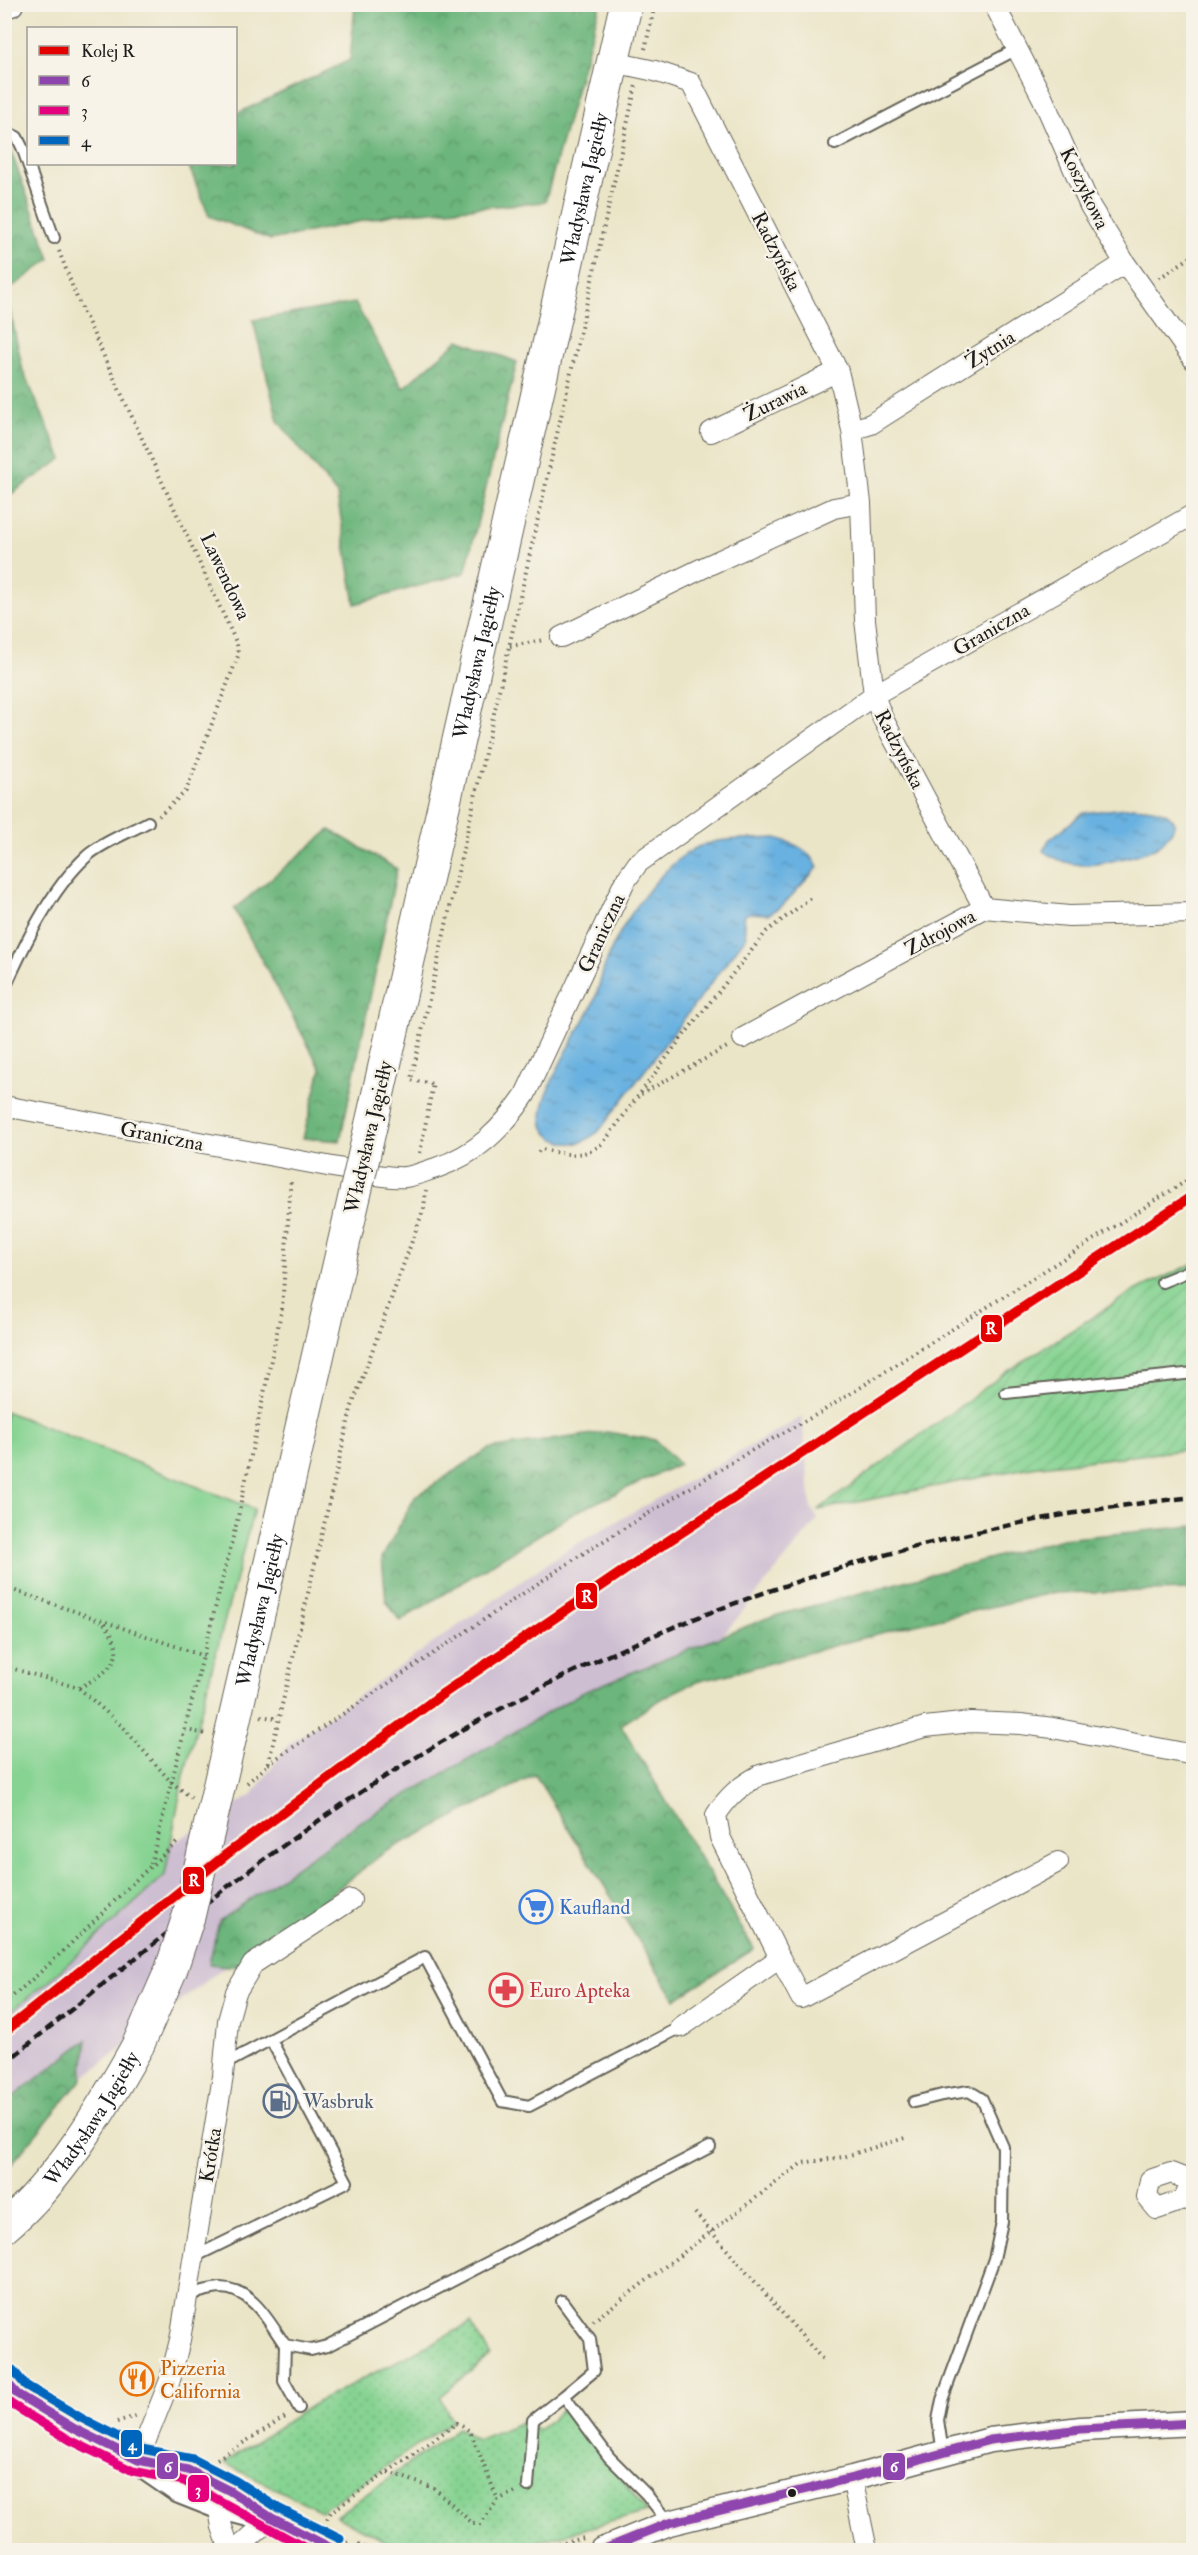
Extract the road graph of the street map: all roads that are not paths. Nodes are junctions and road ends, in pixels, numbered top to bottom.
1 (12, 4) edge
2 (626, 4) edge
3 (993, 4) edge
4 (4, 5) edge
5 (1017, 50) junction
6 (627, 65) junction
7 (4, 131) edge
8 (835, 144) dead end
9 (27, 161) edge
10 (28, 165) edge
11 (54, 238) road end
12 (1125, 263) junction
13 (1194, 360) edge
14 (838, 371) junction
15 (852, 430) junction
16 (711, 432) dead end
17 (861, 503) junction
18 (1194, 514) edge
19 (561, 638) road end
20 (874, 695) junction
21 (148, 822) road end
22 (984, 908) junction
23 (1194, 913) edge
24 (4, 990) edge
25 (743, 1038) road end
26 (4, 1106) edge
27 (1194, 1269) edge
28 (1162, 1282) dead end
29 (1194, 1373) edge
30 (1006, 1393) dead end
31 (1194, 1755) edge
32 (1058, 1862) dead end
33 (351, 1900) dead end
34 (780, 1958) junction
35 (681, 2027) joint
36 (271, 2040) junction
37 (223, 2066) junction
38 (914, 2102) dead end
39 (710, 2147) dead end
40 (5, 2227) edge
41 (194, 2257) junction
42 (187, 2295) junction
43 (562, 2301) dead end
44 (285, 2345) junction
45 (9, 2387) edge
46 (564, 2396) junction
47 (300, 2408) road end
48 (1194, 2423) edge
49 (943, 2453) junction
50 (138, 2460) junction
51 (852, 2478) junction
52 (528, 2486) dead end
53 (218, 2504) junction
54 (272, 2518) junction
55 (669, 2523) junction
56 (607, 2549) edge
57 (230, 2550) edge
58 (236, 2550) edge
59 (335, 2550) edge
60 (867, 2550) edge

1 - 4 street
2 - 6 main road, Władysława Jagiełły
3 - 5 street, Koszykowa
5 - 8 lane
5 - 12 street, Koszykowa
6 - 14 street, Radzyńska
6 - 40 main road, Władysława Jagiełły, bridge
7 - 9 lane
10 - 11 lane
12 - 13 street, Koszykowa
12 - 15 street, Żytnia
14 - 15 street, Radzyńska
14 - 16 street, Żurawia
15 - 17 street, Radzyńska
17 - 19 street
17 - 20 street, Radzyńska
18 - 20 street, Graniczna
20 - 22 street, Radzyńska
20 - 26 street, Graniczna
21 - 24 lane
22 - 23 street, Zdrojowa
22 - 25 street, Zdrojowa
27 - 28 lane
29 - 30 lane
31 - 34 street
32 - 34 street
33 - 37 street, Krótka
34 - 35 street
35 - 36 lane
36 - 37 lane
36 - 41 lane
37 - 41 street, Krótka
38 - 49 lane
39 - 44 lane
41 - 42 street, Krótka
42 - 44 lane
42 - 50 street, Krótka
43 - 46 lane
44 - 47 lane
45 - 50 main road
46 - 52 lane
46 - 55 lane
48 - 49 street
49 - 51 street
50 - 53 main road
50 - 54 main road
51 - 55 street
51 - 60 street
53 - 54 main road
53 - 57 street
54 - 58 street
54 - 59 main road
55 - 56 street

